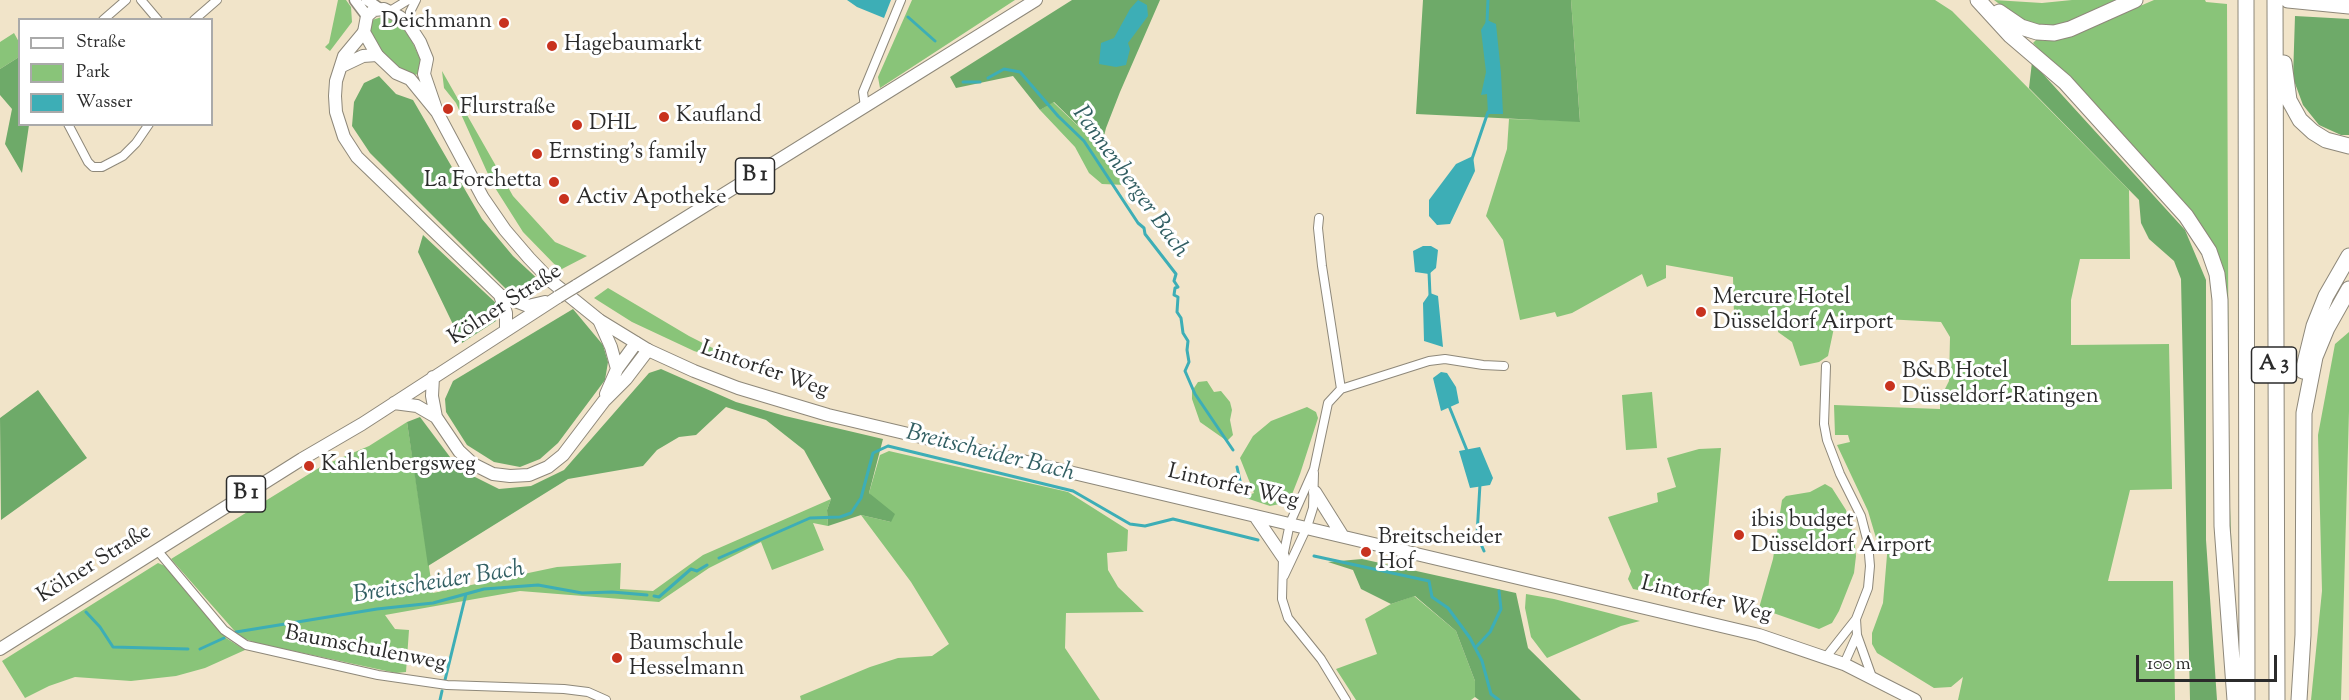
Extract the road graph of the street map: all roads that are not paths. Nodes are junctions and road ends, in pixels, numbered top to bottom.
1 (126, 0) edge
2 (141, 0) edge
3 (216, 0) edge
4 (355, 0) edge
5 (367, 0) edge
6 (408, 0) edge
7 (416, 0) edge
8 (901, 0) edge
9 (1035, 0) edge
10 (1978, 0) edge
11 (1985, 0) edge
12 (2135, 0) edge
13 (2246, 0) edge
14 (2275, 0) edge
15 (2288, 0) edge
16 (2297, 1) edge
17 (2349, 6) edge
18 (385, 10) junction
19 (367, 16) junction
20 (105, 18) edge
21 (156, 18) edge
22 (196, 18) edge
23 (409, 25) junction
24 (2275, 30) junction
25 (364, 32) junction
26 (377, 55) junction
27 (342, 66) junction
28 (424, 74) junction
29 (410, 79) junction
30 (865, 107) junction
31 (437, 112) junction
32 (69, 126) edge
33 (148, 126) edge
34 (2349, 146) edge
35 (1319, 218) dead end
36 (2349, 256) edge
37 (2349, 289) edge
38 (500, 295) junction
39 (558, 297) junction
40 (599, 320) junction
41 (507, 330) junction
42 (636, 343) junction
43 (648, 350) junction
44 (1504, 366) dead end
45 (1826, 366) dead end
46 (617, 369) junction
47 (434, 377) junction
48 (1341, 388) junction
49 (604, 401) junction
50 (393, 403) junction
51 (436, 417) junction
52 (2304, 430) junction
53 (1314, 469) junction
54 (1315, 492) junction
55 (1255, 516) junction
56 (1290, 523) junction
57 (1307, 527) junction
58 (1342, 535) junction
59 (157, 550) junction
60 (1282, 557) junction
61 (1283, 578) junction
62 (1856, 619) junction
63 (1857, 635) junction
64 (0, 649) edge
65 (1826, 657) junction
66 (1844, 664) junction
67 (1872, 677) junction
68 (606, 700) edge
69 (1346, 700) edge
70 (1915, 700) edge
71 (2235, 700) edge
72 (2247, 700) edge
73 (2277, 700) edge
74 (2299, 700) edge

1 - 20 street
2 - 21 street
3 - 22 street
4 - 19 street
5 - 18 street
6 - 18 street
7 - 23 street
8 - 30 street
9 - 30 main road, Kölner Straße / B 1
10 - 71 highway
11 - 12 highway
13 - 72 highway, A 3
14 - 24 highway, A 3
15 - 16 highway
16 - 17 highway
18 - 19 main road
18 - 23 main road
19 - 25 main road
23 - 28 main road
24 - 34 highway
24 - 73 highway, A 3
25 - 26 main road
25 - 27 main road
26 - 27 main road
26 - 29 main road
27 - 38 main road
28 - 29 main road
28 - 31 main road
29 - 31 main road
30 - 39 main road, Kölner Straße / B 1, bridge
31 - 40 main road
32 - 33 street
35 - 48 street
36 - 52 highway
37 - 52 highway
38 - 39 main road
38 - 41 main road
39 - 41 main road, Kölner Straße / B 1
40 - 42 main road
40 - 46 main road
41 - 47 main road, Kölner Straße / B 1
42 - 43 main road, Lintorfer Weg
42 - 46 main road
43 - 49 main road
43 - 55 main road, Lintorfer Weg
44 - 48 street
45 - 62 street
46 - 49 main road
47 - 50 main road, Kölner Straße / B 1
47 - 51 main road
48 - 53 street
49 - 51 main road
50 - 51 main road
50 - 59 main road, Kölner Straße / B 1
52 - 74 highway
53 - 54 street
53 - 56 street
54 - 57 street
54 - 58 main road
55 - 56 main road, Lintorfer Weg
55 - 60 main road
56 - 57 main road, Lintorfer Weg
56 - 60 street
57 - 58 main road, Lintorfer Weg
57 - 61 street
58 - 65 main road, Lintorfer Weg
59 - 64 main road, Kölner Straße / B 1
59 - 68 street, Baumschulenweg
60 - 61 street
61 - 69 street
62 - 63 street
62 - 65 street
63 - 66 street
63 - 67 street
65 - 66 main road, Lintorfer Weg
66 - 67 main road, Lintorfer Weg
67 - 70 main road, Lintorfer Weg

